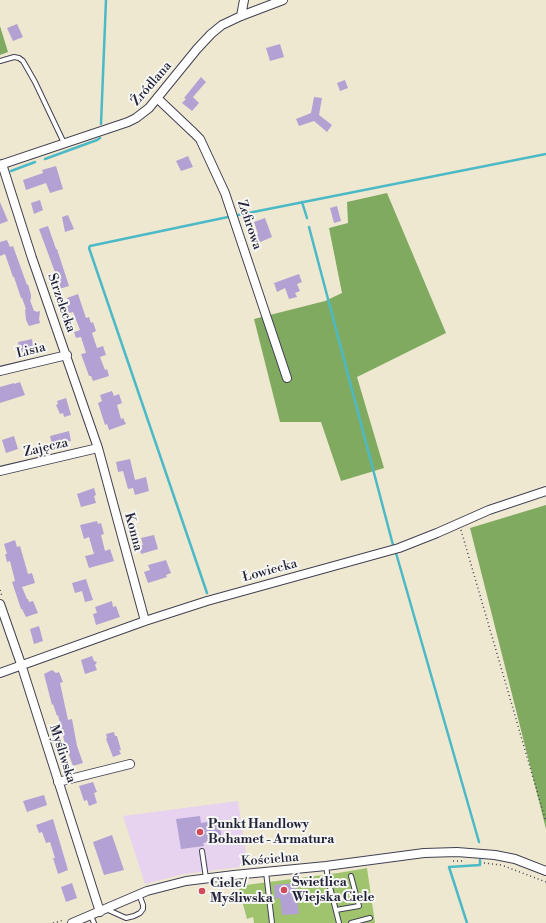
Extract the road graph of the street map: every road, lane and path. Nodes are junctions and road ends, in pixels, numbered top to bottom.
1 (244, 0) edge
2 (282, 0) edge
3 (241, 16) junction
4 (0, 61) edge
5 (157, 98) junction
6 (64, 144) junction
7 (1, 165) edge
8 (67, 355) junction
9 (0, 371) edge
10 (287, 378) dead end
11 (98, 448) junction
12 (0, 471) edge
13 (546, 491) edge
14 (459, 524) junction
15 (0, 604) edge
16 (145, 621) junction
17 (21, 664) junction
18 (0, 673) edge
19 (130, 764) dead end
20 (58, 782) junction
21 (546, 822) edge
22 (202, 851) dead end
23 (451, 861) dead end
24 (468, 862) dead end
25 (480, 862) dead end
26 (326, 866) junction
27 (546, 871) edge
28 (266, 872) junction
29 (351, 876) dead end
30 (206, 879) junction
31 (247, 882) dead end
32 (546, 882) edge
33 (225, 885) dead end
34 (140, 894) junction
35 (336, 910) junction
36 (103, 911) junction
37 (370, 918) dead end
38 (92, 919) edge
39 (72, 923) edge
40 (272, 923) edge
41 (339, 923) edge
42 (351, 923) edge

1 - 3 street
2 - 3 street, Źródlana
3 - 5 street, Źródlana
4 - 6 lane
5 - 6 street, Źródlana
5 - 10 street, Zefirowa
6 - 7 street, Źródlana
7 - 8 street, Strzelecka
8 - 9 street, Lisia
8 - 11 street, Strzelecka
11 - 12 street, Zajęcza
11 - 16 street, Konna
13 - 14 street, Łowiecka
14 - 16 street, Łowiecka
14 - 21 path
15 - 17 street, Myśliwska
16 - 17 street, Łowiecka
17 - 18 street, Łowiecka
17 - 20 street, Myśliwska
19 - 20 street
20 - 36 street, Myśliwska
22 - 30 lane
23 - 24 path
25 - 32 path
26 - 27 street, Kościelna
26 - 28 street, Kościelna
26 - 35 lane
28 - 30 street, Kościelna
28 - 40 lane
29 - 35 lane
30 - 34 street, Kościelna
31 - 33 path
34 - 36 street, Kościelna
34 - 36 lane
35 - 41 lane
36 - 38 street, Kościelna
37 - 42 lane
38 - 39 street, Kościelna

